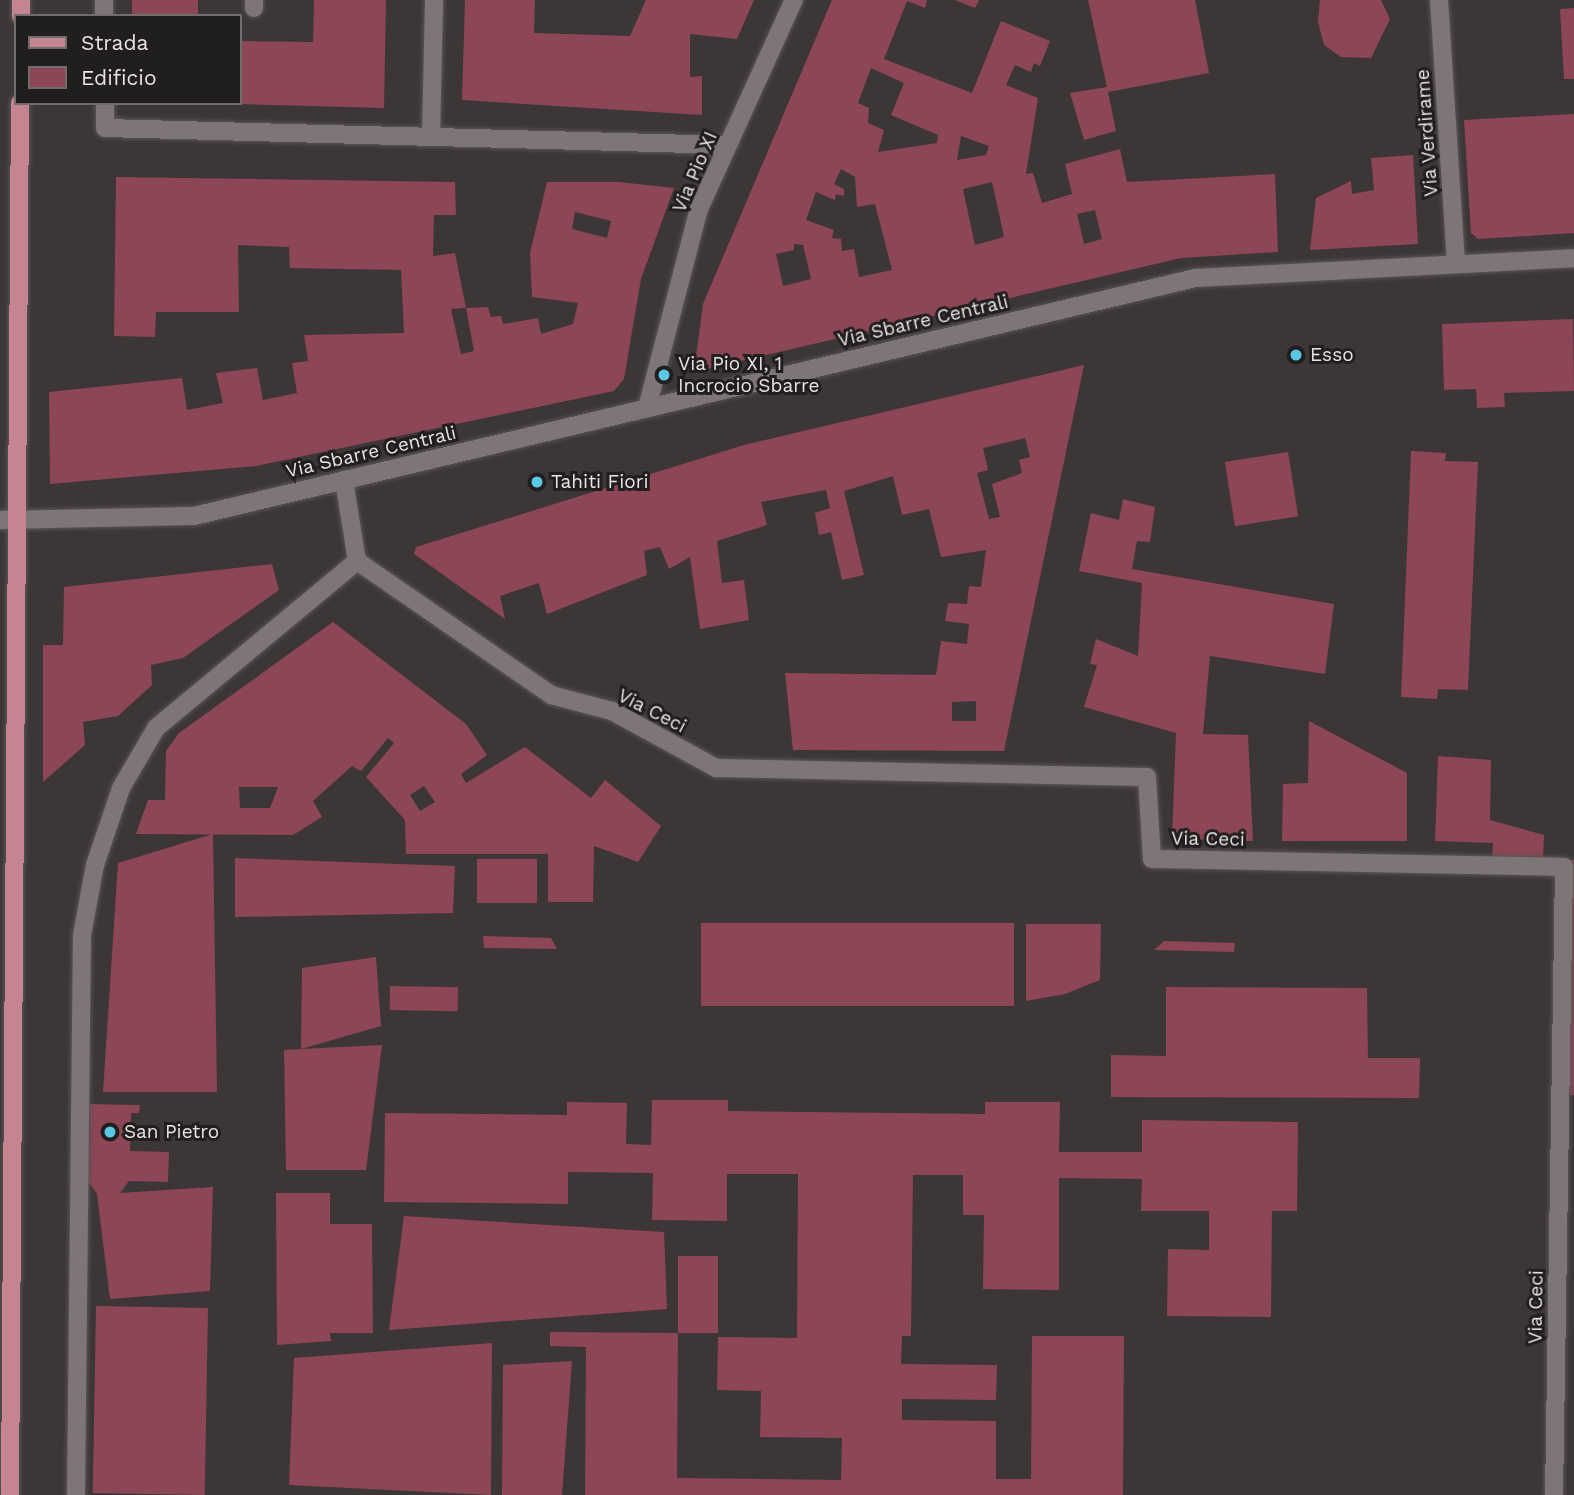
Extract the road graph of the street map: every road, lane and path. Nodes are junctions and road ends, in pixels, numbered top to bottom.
1 (434, 0) edge
2 (794, 0) edge
3 (1439, 0) edge
4 (20, 105) edge
5 (105, 105) edge
6 (431, 136) junction
7 (728, 145) junction
8 (1574, 258) edge
9 (1456, 263) junction
10 (647, 408) junction
11 (344, 480) junction
12 (8, 521) edge
13 (357, 561) junction
14 (1567, 1148) edge
15 (10, 1495) edge
16 (76, 1495) edge
17 (1553, 1495) edge

1 - 6 street
2 - 7 street, Via Pio XI
3 - 9 street, Via Verdirame
4 - 12 main road
5 - 6 street
6 - 7 street
7 - 10 street, Via Pio XI
8 - 9 street, Via Sbarre Centrali
9 - 10 street, Via Sbarre Centrali
10 - 11 street, Via Sbarre Centrali
11 - 12 street, Via Sbarre Centrali
11 - 13 street
12 - 15 main road
13 - 14 street, Via Ceci
13 - 16 street
14 - 17 street, Via Ceci

